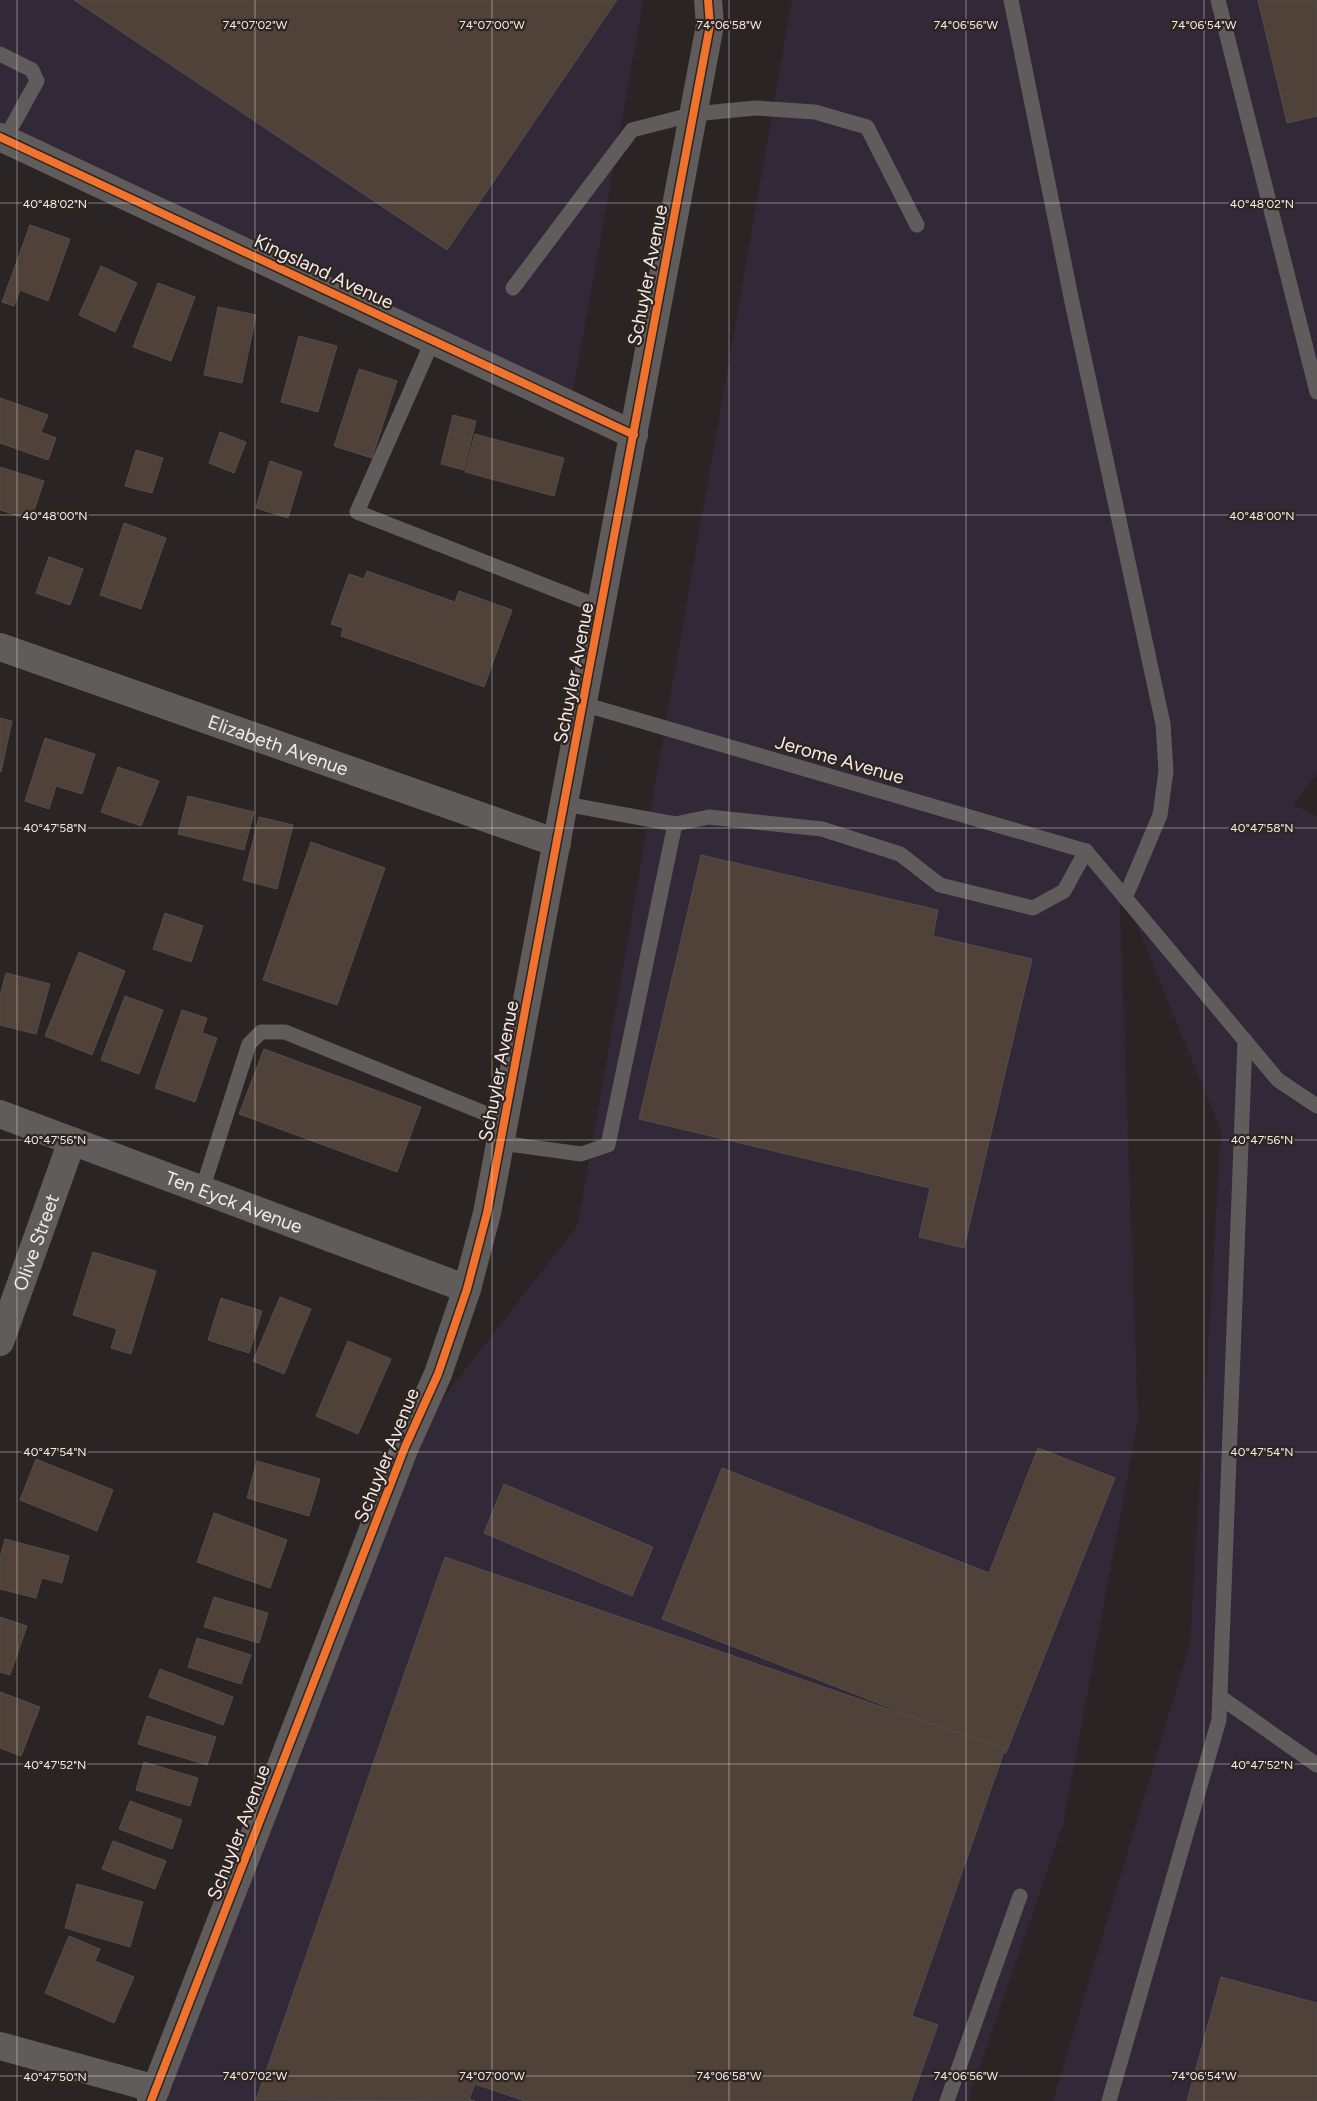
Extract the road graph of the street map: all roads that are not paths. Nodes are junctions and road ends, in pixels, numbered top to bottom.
1 (708, 0) edge
2 (1011, 0) edge
3 (1218, 0) edge
4 (0, 54) edge
5 (694, 114) junction
6 (2, 138) edge
7 (918, 225) dead end
8 (514, 288) dead end
9 (433, 340) junction
10 (1317, 392) edge
11 (634, 435) junction
12 (602, 608) junction
13 (0, 647) edge
14 (584, 704) junction
15 (565, 804) junction
16 (675, 824) junction
17 (557, 843) junction
18 (1086, 852) junction
19 (1125, 898) junction
20 (1245, 1040) junction
21 (1317, 1106) edge
22 (0, 1114) edge
23 (503, 1132) junction
24 (72, 1141) junction
25 (202, 1190) junction
26 (467, 1289) junction
27 (0, 1342) edge
28 (1220, 1697) junction
29 (1317, 1765) edge
30 (1020, 1896) dead end
31 (0, 2046) edge
32 (154, 2095) edge
33 (947, 2101) edge
34 (1109, 2101) edge

1 - 5 street, Schuyler Avenue
2 - 19 lane
3 - 10 lane
4 - 6 lane
5 - 7 lane
5 - 8 lane
5 - 11 street, Schuyler Avenue
6 - 9 street, Kingsland Avenue
9 - 11 street, Kingsland Avenue
9 - 12 lane
11 - 12 street, Schuyler Avenue
12 - 14 street, Schuyler Avenue
13 - 17 street, Elizabeth Avenue
14 - 15 street, Schuyler Avenue
14 - 18 lane, Jerome Avenue
15 - 16 lane
15 - 17 street, Schuyler Avenue
16 - 18 lane
16 - 23 lane
17 - 23 street, Schuyler Avenue
18 - 19 lane
19 - 20 lane
20 - 21 lane
20 - 28 lane
22 - 24 street, Ten Eyck Avenue
23 - 25 lane
23 - 26 street, Schuyler Avenue
24 - 25 street, Ten Eyck Avenue
24 - 27 street, Olive Street
25 - 26 street, Ten Eyck Avenue
26 - 32 street, Schuyler Avenue
28 - 29 lane
28 - 34 lane
30 - 33 lane
31 - 32 street

